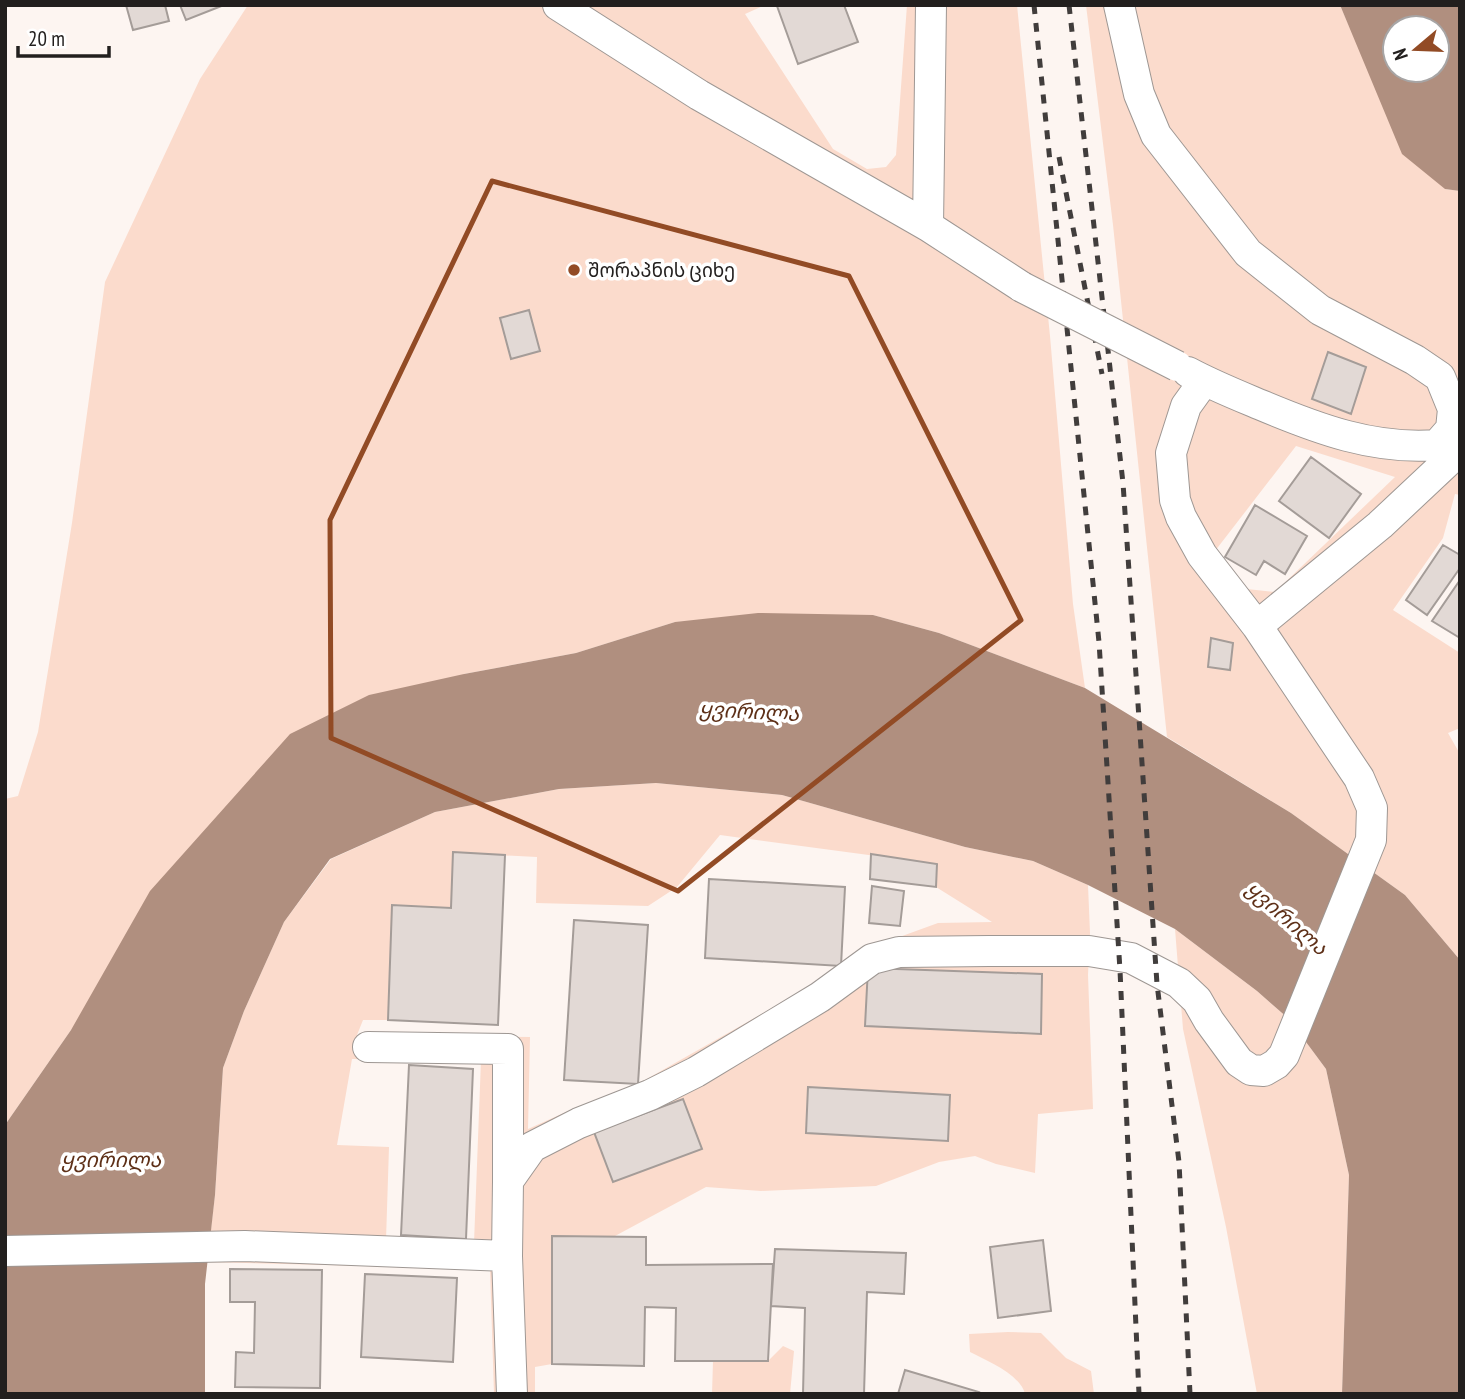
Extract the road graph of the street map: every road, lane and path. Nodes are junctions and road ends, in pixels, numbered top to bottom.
1 (558, 5) edge
2 (932, 5) edge
3 (1119, 5) edge
4 (928, 226) junction
5 (1205, 381) junction
6 (1457, 438) edge
7 (1257, 625) junction
8 (368, 1047) dead end
9 (508, 1181) junction
10 (5, 1251) edge
11 (506, 1256) junction
12 (512, 1394) edge

1 - 4 street
2 - 4 street
3 - 6 street
4 - 5 street, bridge
5 - 6 street
5 - 7 street
6 - 7 street
7 - 9 street
8 - 9 street
9 - 11 street
10 - 11 street
11 - 12 street

